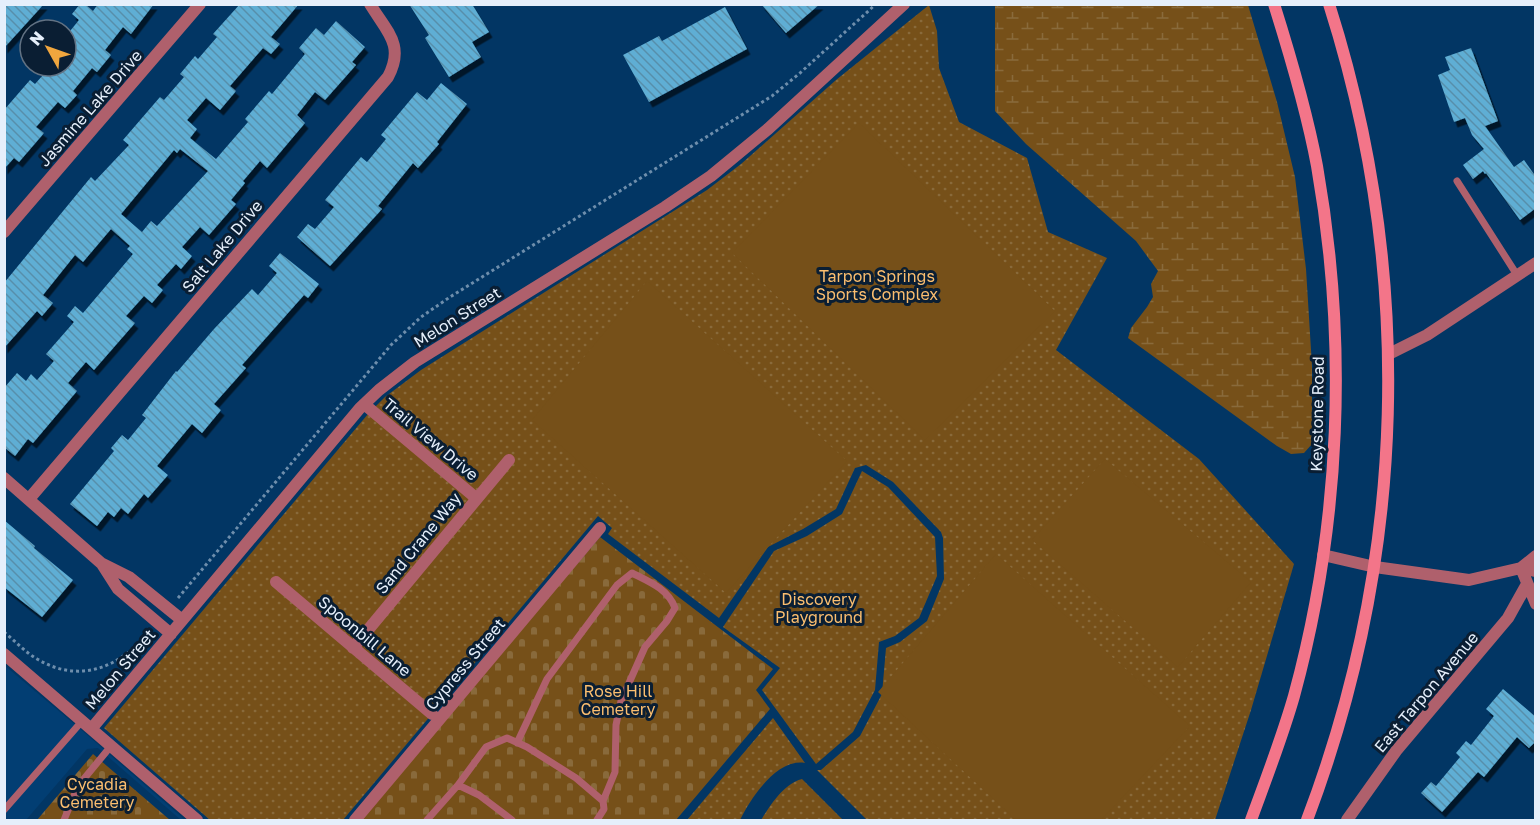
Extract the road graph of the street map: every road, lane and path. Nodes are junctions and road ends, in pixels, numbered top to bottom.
1 (200, 4) edge
2 (370, 4) edge
3 (904, 4) edge
4 (1274, 4) edge
5 (1329, 4) edge
6 (1457, 181) dead end
7 (4, 232) edge
8 (1536, 263) edge
9 (1517, 275) junction
10 (1389, 354) junction
11 (364, 404) junction
12 (508, 460) dead end
13 (4, 478) edge
14 (476, 498) junction
15 (29, 499) junction
16 (600, 528) dead end
17 (1323, 555) junction
18 (1536, 556) edge
19 (101, 563) junction
20 (1375, 567) junction
21 (1521, 568) junction
22 (1536, 572) edge
23 (276, 582) dead end
24 (1527, 584) junction
25 (1536, 604) edge
26 (182, 620) junction
27 (171, 634) junction
28 (353, 648) junction
29 (4, 654) edge
30 (432, 714) dead end
31 (87, 724) junction
32 (517, 743) junction
33 (111, 746) junction
34 (458, 785) junction
35 (603, 801) junction
36 (4, 810) edge
37 (63, 820) edge
38 (197, 820) edge
39 (355, 820) edge
40 (427, 820) edge
41 (512, 820) edge
42 (597, 820) edge
43 (1251, 820) edge
44 (1307, 820) edge
45 (1347, 820) edge

1 - 7 street, Jasmine Lake Drive
2 - 15 street, Salt Lake Drive
3 - 11 street, Melon Street
4 - 17 main road, Keystone Road
5 - 10 main road
6 - 9 lane
8 - 9 street
9 - 10 street
10 - 20 main road
11 - 14 street, Trail View Drive
11 - 26 street, Melon Street
12 - 14 street, Sand Crane Way
13 - 15 street
14 - 28 street, Sand Crane Way
15 - 19 street
16 - 39 street, Cypress Street
17 - 20 street
17 - 43 main road, Keystone Road
18 - 21 street
19 - 26 street
19 - 27 street
20 - 21 street
20 - 44 main road
21 - 22 street
21 - 24 street
23 - 28 street, Spoonbill Lane
24 - 25 street
24 - 45 street, East Tarpon Avenue
26 - 27 street, Melon Street
27 - 31 street, Melon Street
28 - 30 street, Spoonbill Lane
29 - 31 street
31 - 33 street
31 - 36 lane
32 - 34 lane
32 - 35 lane
32 - 35 lane
33 - 37 lane
33 - 38 street
34 - 40 lane
34 - 41 lane
35 - 42 lane

